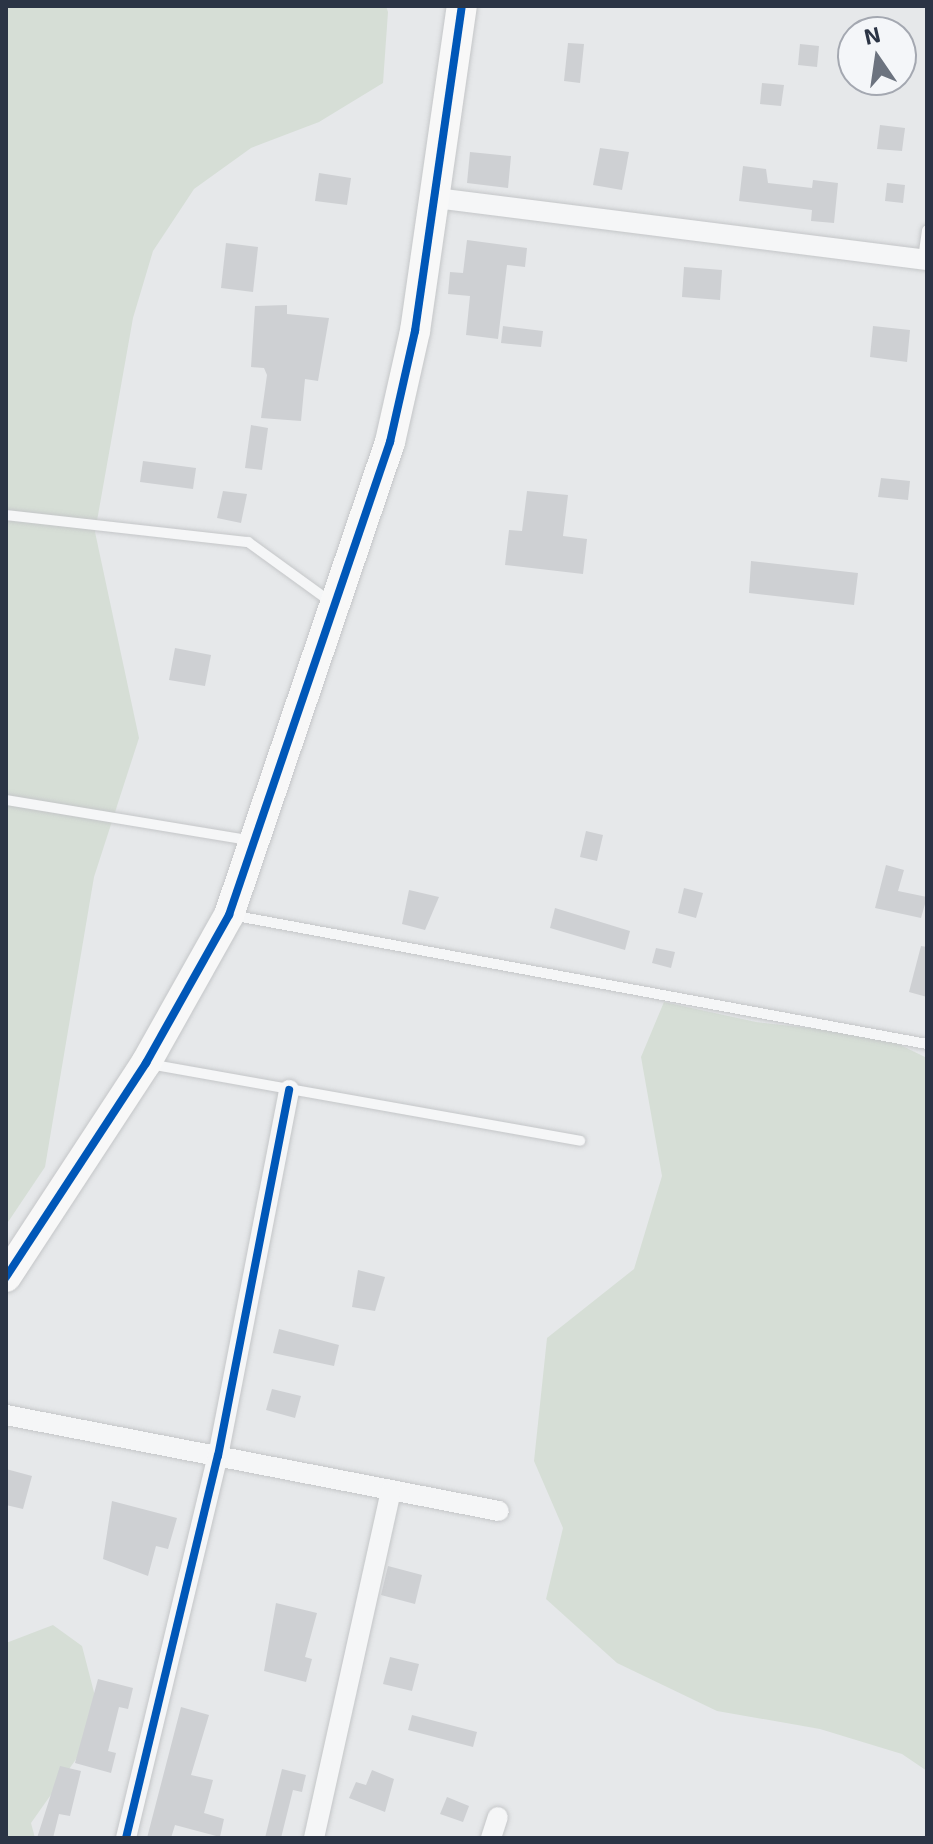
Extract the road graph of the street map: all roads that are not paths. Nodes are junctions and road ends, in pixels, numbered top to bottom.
1 (462, 6) edge
2 (436, 198) junction
3 (927, 230) edge
4 (925, 260) edge
5 (6, 515) edge
6 (336, 606) junction
7 (6, 800) edge
8 (254, 842) junction
9 (229, 915) junction
10 (927, 1044) edge
11 (146, 1063) junction
12 (289, 1090) junction
13 (580, 1141) dead end
14 (6, 1277) edge
15 (6, 1415) edge
16 (218, 1456) junction
17 (391, 1490) junction
18 (499, 1511) dead end
19 (498, 1817) dead end
20 (126, 1838) edge
21 (314, 1838) edge
22 (491, 1838) edge

1 - 2 street
2 - 4 street
2 - 6 street
3 - 4 lane
5 - 6 lane
6 - 8 street
7 - 8 lane
8 - 9 street
9 - 10 lane
9 - 11 street
11 - 12 lane
11 - 14 street
12 - 13 lane
12 - 16 street
15 - 16 street
16 - 17 street
16 - 20 street
17 - 18 street
17 - 21 street
19 - 22 street

